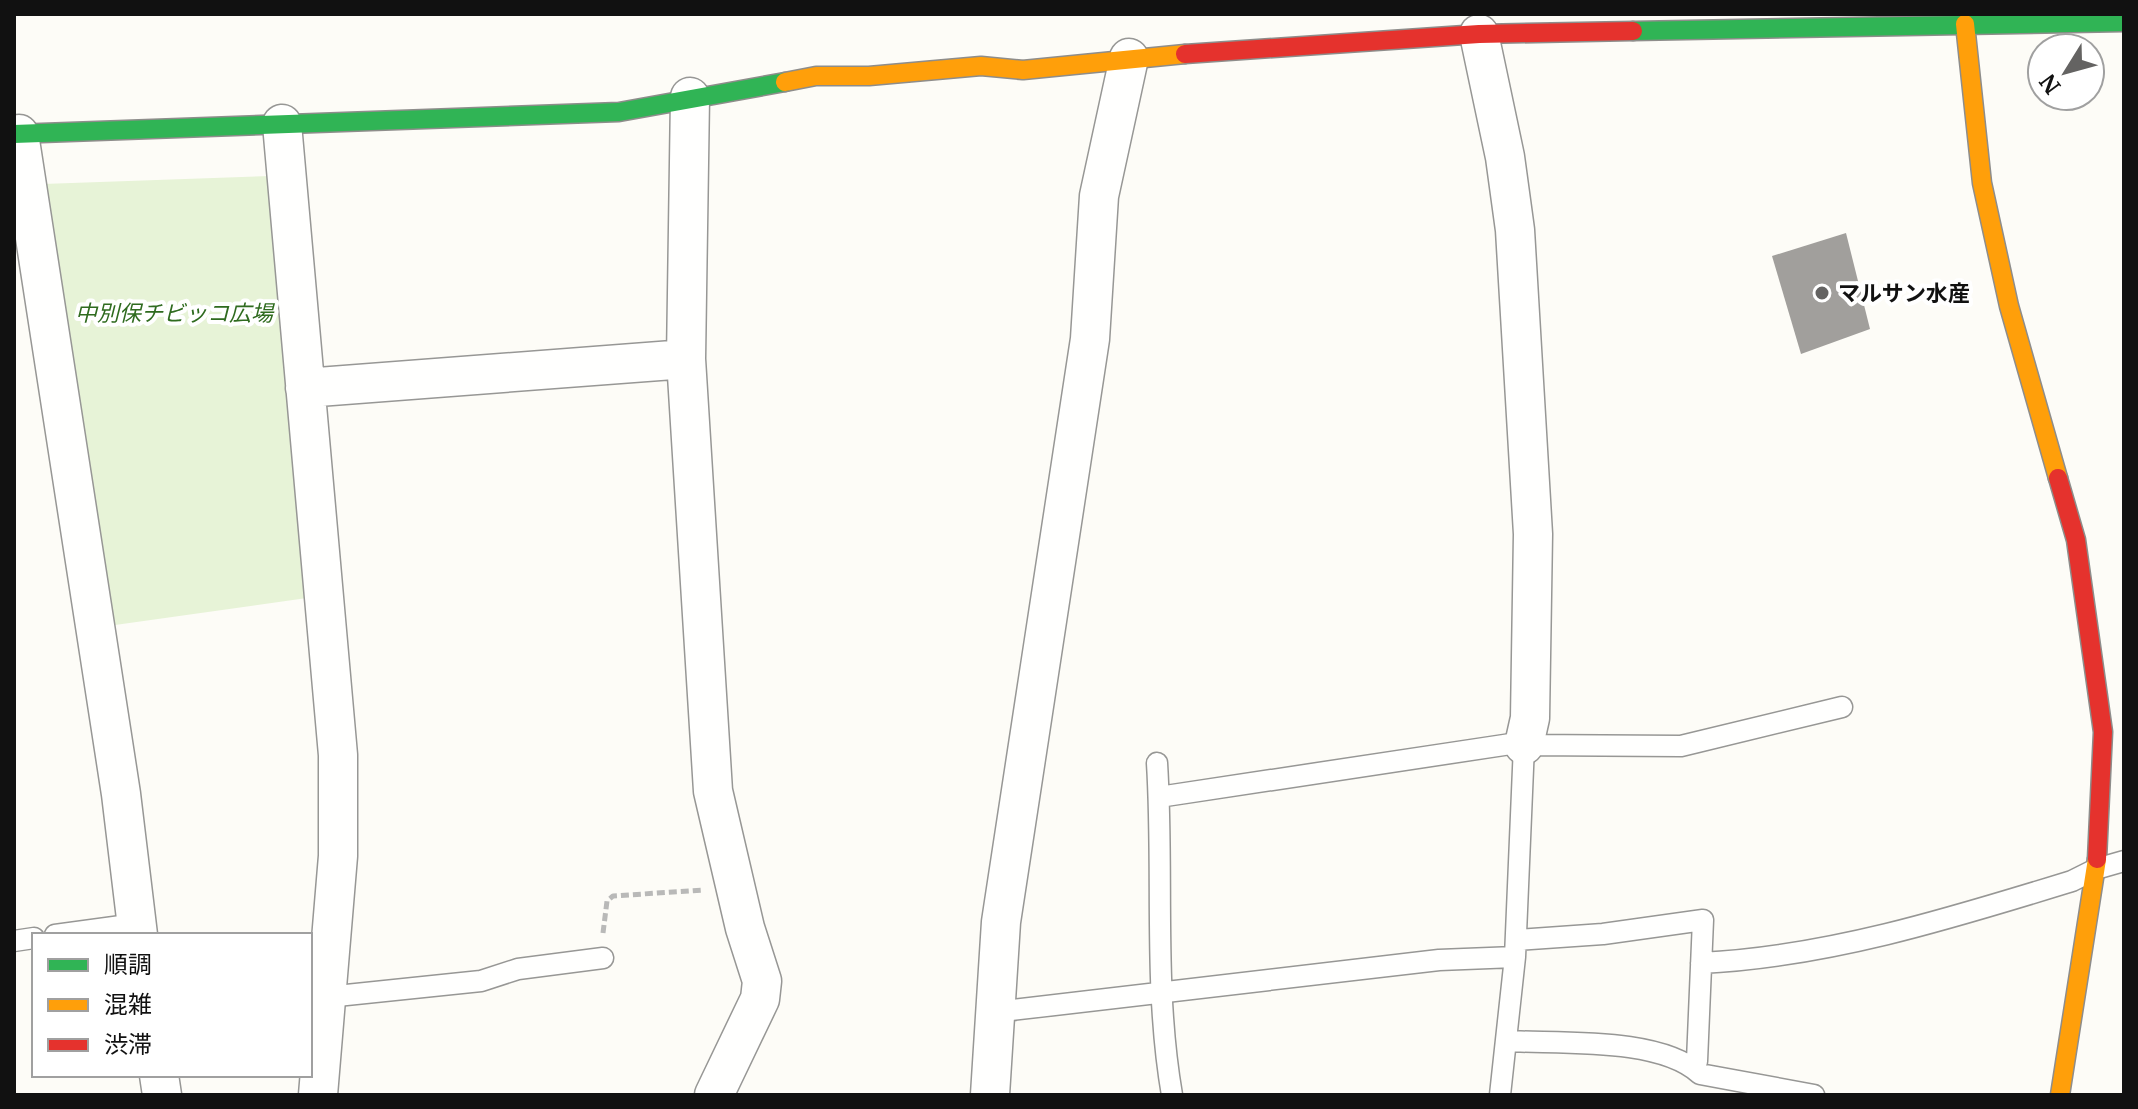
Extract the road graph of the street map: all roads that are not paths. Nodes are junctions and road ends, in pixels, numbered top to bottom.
1 (2124, 22) edge
2 (1965, 24) junction
3 (1479, 34) junction
4 (1129, 58) junction
5 (690, 97) junction
6 (282, 124) junction
7 (17, 134) edge
8 (686, 359) junction
9 (305, 388) junction
10 (1842, 707) dead end
11 (1524, 744) junction
12 (1157, 763) dead end
13 (1159, 797) junction
14 (2124, 861) edge
15 (2096, 869) junction
16 (137, 929) edge
17 (82, 933) edge
18 (1515, 948) junction
19 (603, 958) road end
20 (1701, 963) junction
21 (1159, 994) junction
22 (327, 997) junction
23 (995, 1012) junction
24 (1508, 1041) junction
25 (1696, 1079) edge
26 (318, 1095) edge
27 (714, 1095) edge
28 (990, 1095) edge
29 (1172, 1095) edge
30 (1500, 1095) edge
31 (1814, 1095) edge
32 (2060, 1095) edge

1 - 2 street
2 - 3 street
2 - 15 street
3 - 4 street
3 - 11 street
4 - 5 street
4 - 23 street
5 - 6 street
5 - 8 street
6 - 7 street
6 - 9 street
7 - 16 street
8 - 9 street
8 - 27 street
9 - 22 street
10 - 11 lane
11 - 13 lane
11 - 18 lane
12 - 13 lane
13 - 21 lane
14 - 15 lane
15 - 20 lane
15 - 32 street
16 - 17 lane
18 - 20 lane
18 - 21 lane
18 - 24 lane
19 - 22 lane
20 - 25 lane
21 - 23 lane
21 - 29 lane
22 - 26 street
23 - 28 street
24 - 25 lane
24 - 30 lane
25 - 31 lane

